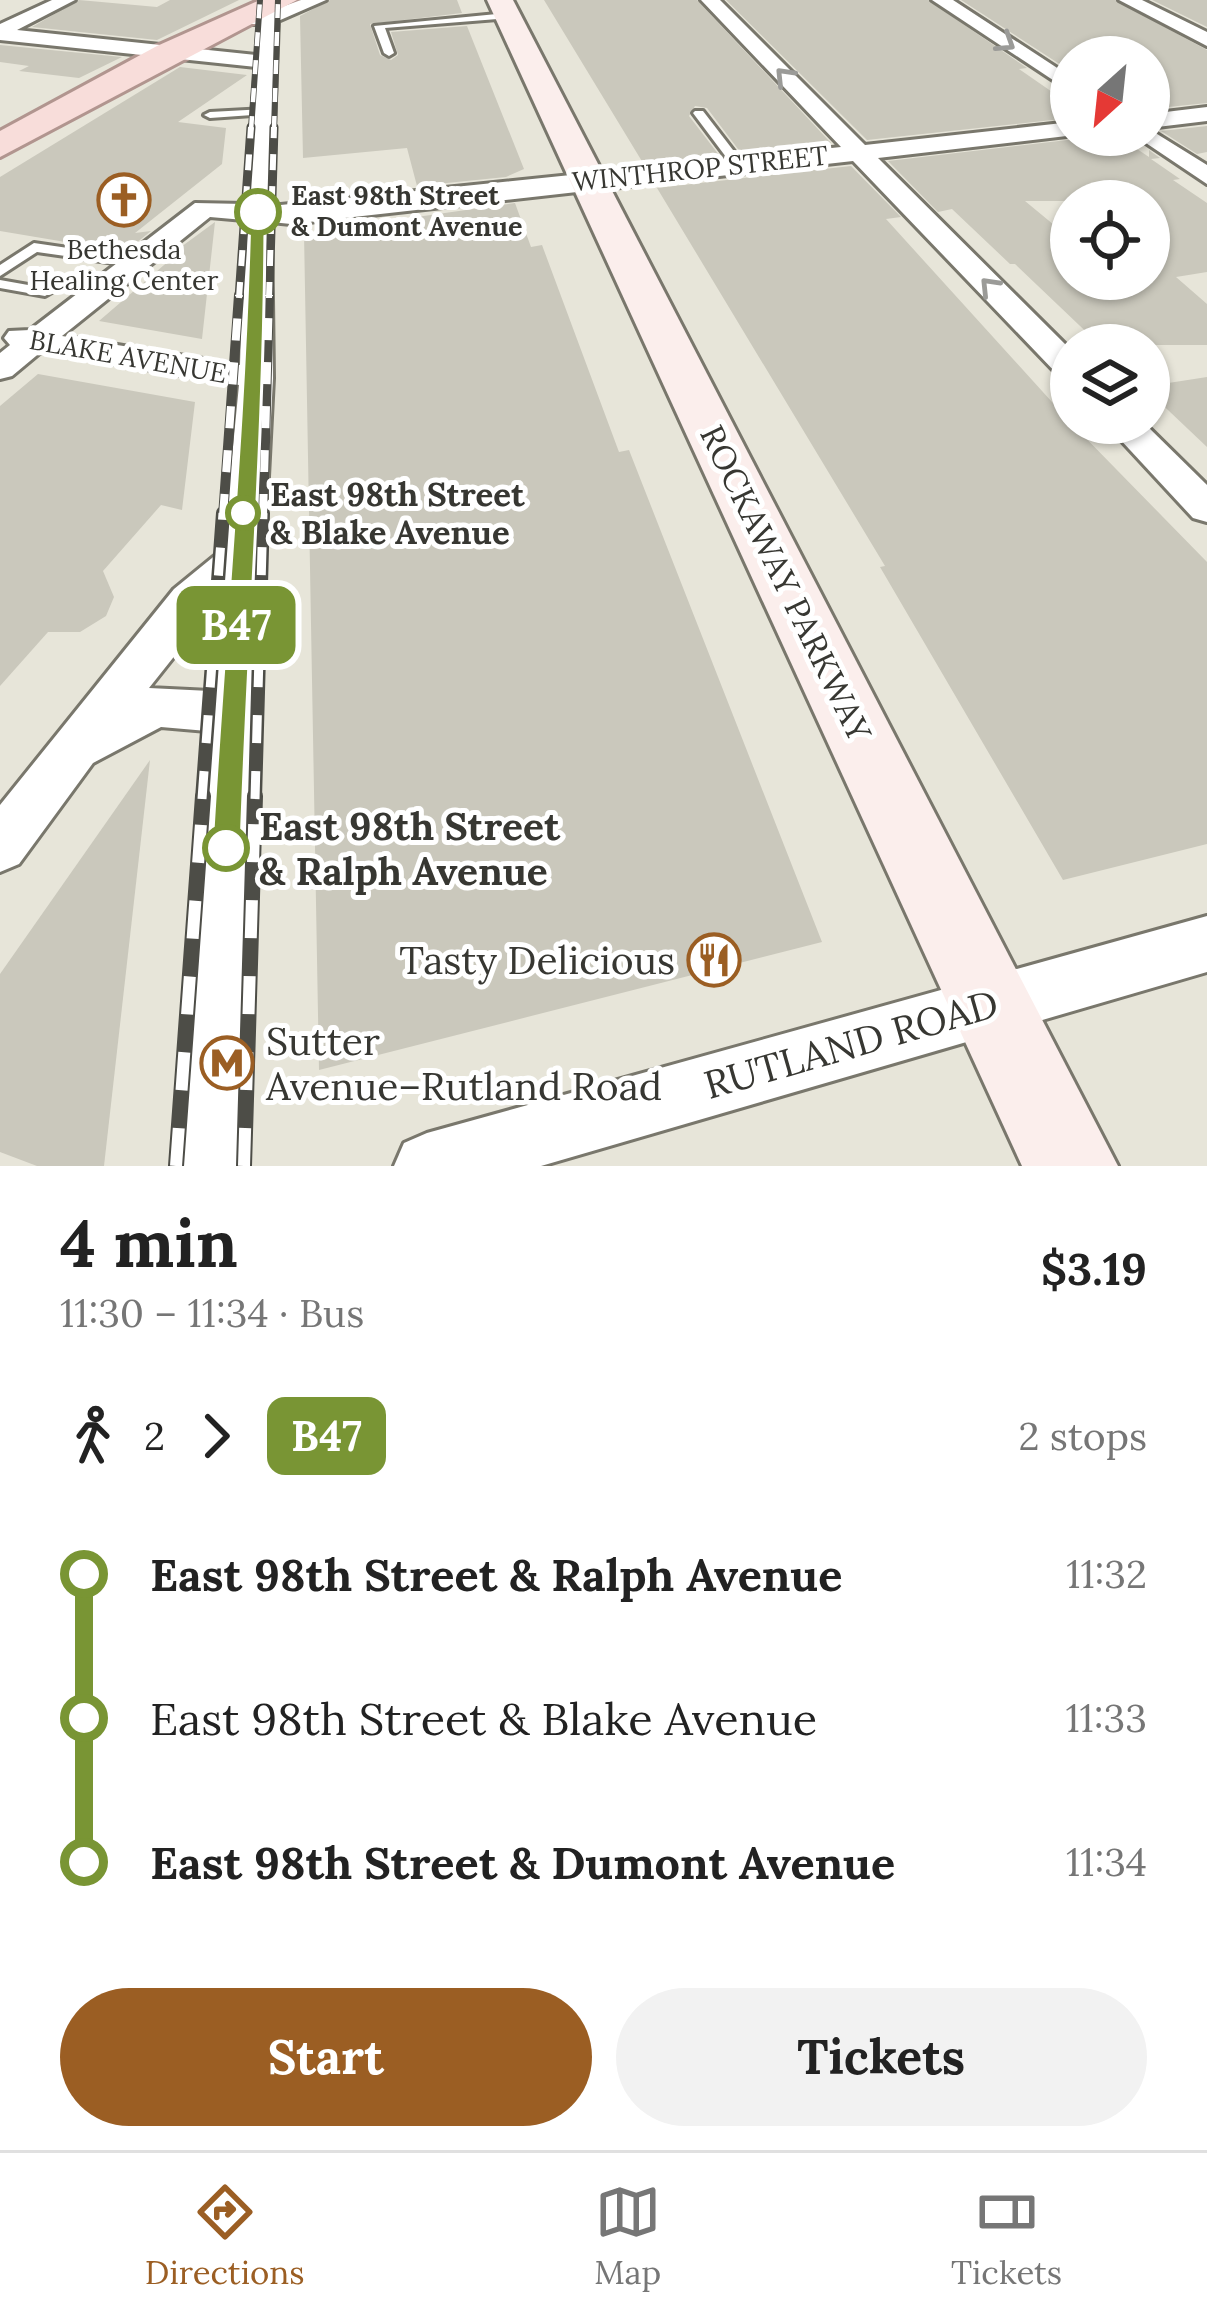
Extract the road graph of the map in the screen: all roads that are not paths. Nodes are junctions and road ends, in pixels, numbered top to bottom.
1 (66, 0) edge
2 (317, 0) edge
3 (710, 0) edge
4 (941, 0) edge
5 (1128, 0) edge
6 (274, 5) edge
7 (504, 8) edge
8 (0, 33) edge
9 (1207, 40) edge
10 (389, 52) dead end
11 (167, 53) junction
12 (267, 62) junction
13 (1050, 72) edge
14 (264, 112) junction
15 (699, 113) dead end
16 (1207, 114) edge
17 (210, 116) dead end
18 (1170, 118) edge
19 (1050, 131) edge
20 (9, 144) edge
21 (859, 152) junction
22 (1170, 152) edge
23 (739, 166) junction
24 (1207, 176) edge
25 (590, 181) junction
26 (258, 212) junction
27 (136, 262) junction
28 (0, 272) edge
29 (0, 284) edge
30 (45, 292) dead end
31 (0, 334) edge
32 (34, 341) junction
33 (1050, 348) edge
34 (0, 369) edge
35 (256, 378) junction
36 (1145, 444) edge
37 (1207, 508) edge
38 (239, 559) junction
39 (232, 713) junction
40 (73, 751) junction
41 (0, 846) edge
42 (1207, 944) edge
43 (991, 1003) junction
44 (214, 1166) edge
45 (427, 1166) edge
46 (1071, 1166) edge

1 - 8 street
2 - 6 street
21 -> 3 street
4 -> 13 street
5 - 9 street
6 - 11 main road
6 - 12 street
7 - 10 lane
7 - 25 street, ROCKAWAY PARKWAY
8 - 11 street
11 - 12 street
11 - 20 main road
12 - 14 street
14 - 17 lane
14 - 26 street
15 - 23 lane
16 - 18 street
19 - 21 street, WINTHROP STREET
21 - 23 street, WINTHROP STREET
33 -> 21 street
22 - 24 street
23 - 25 street, WINTHROP STREET
25 - 26 street, WINTHROP STREET
25 - 43 street, ROCKAWAY PARKWAY
26 - 27 street, WINTHROP STREET
26 - 35 street
27 - 28 lane
27 - 32 street, WINTHROP STREET
29 - 30 lane
31 - 32 street, BLAKE AVENUE
32 - 34 street, WINTHROP STREET
32 - 35 street, BLAKE AVENUE
35 - 38 street
36 - 37 street
38 - 39 street
38 - 40 street
39 - 40 street
39 - 44 street
40 - 41 street
42 - 43 street, RUTLAND ROAD
43 - 45 street, RUTLAND ROAD
43 - 46 street, ROCKAWAY PARKWAY

